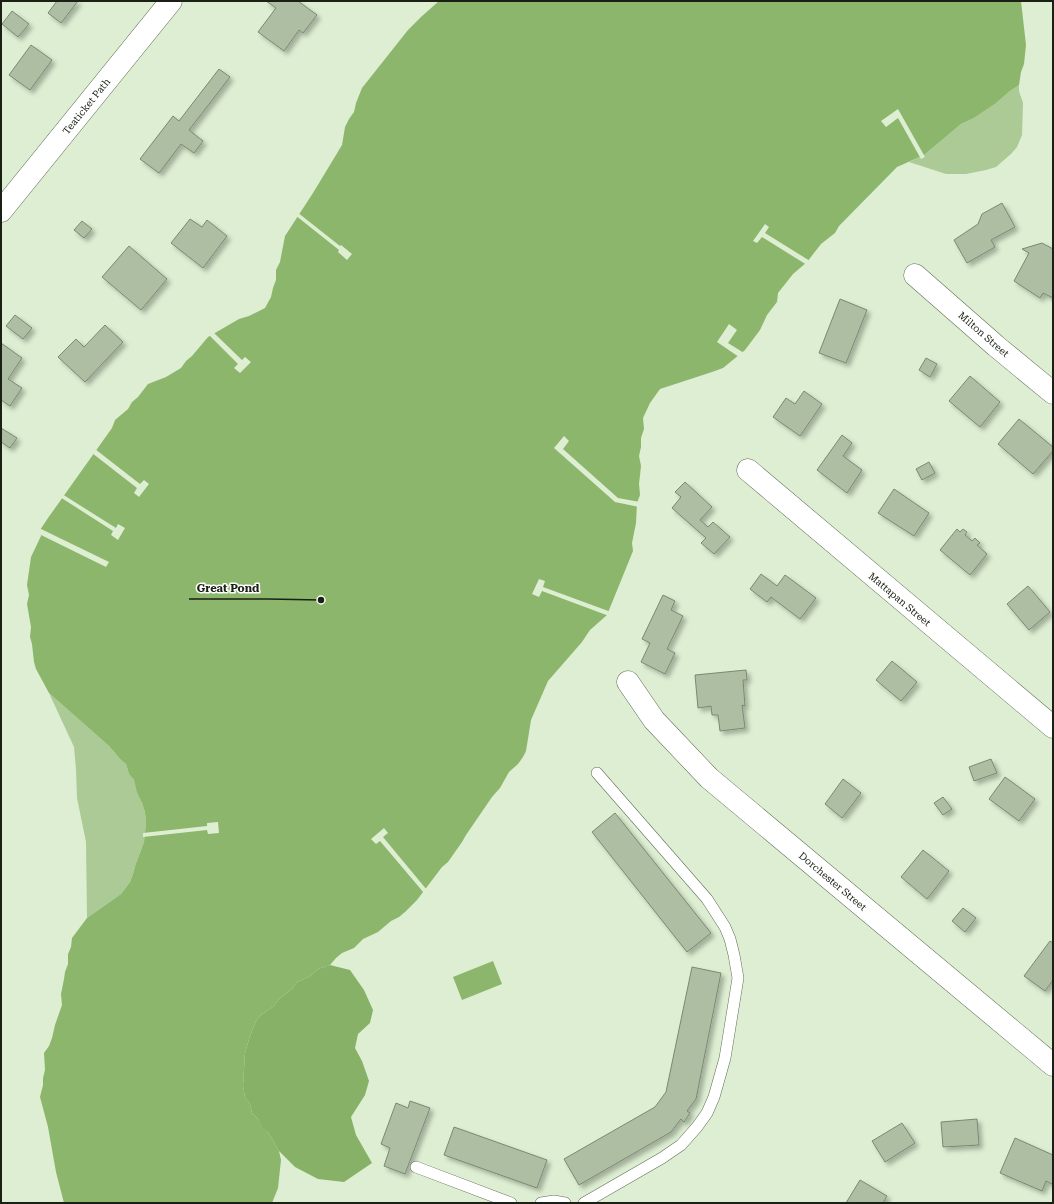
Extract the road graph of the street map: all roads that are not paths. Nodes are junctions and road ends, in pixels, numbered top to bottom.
1 (171, 1) edge
2 (1, 211) edge
3 (915, 275) dead end
4 (1053, 393) edge
5 (748, 470) dead end
6 (628, 682) dead end
7 (1053, 727) edge
8 (597, 773) dead end
9 (1053, 1065) edge
10 (416, 1167) dead end
11 (512, 1203) edge
12 (541, 1203) edge
13 (565, 1203) edge
14 (584, 1203) edge

1 - 2 street, Teaticket Path
3 - 4 street, Milton Street
5 - 7 street, Mattapan Street
6 - 9 street, Dorchester Street
8 - 14 lane
10 - 11 lane
12 - 13 lane

